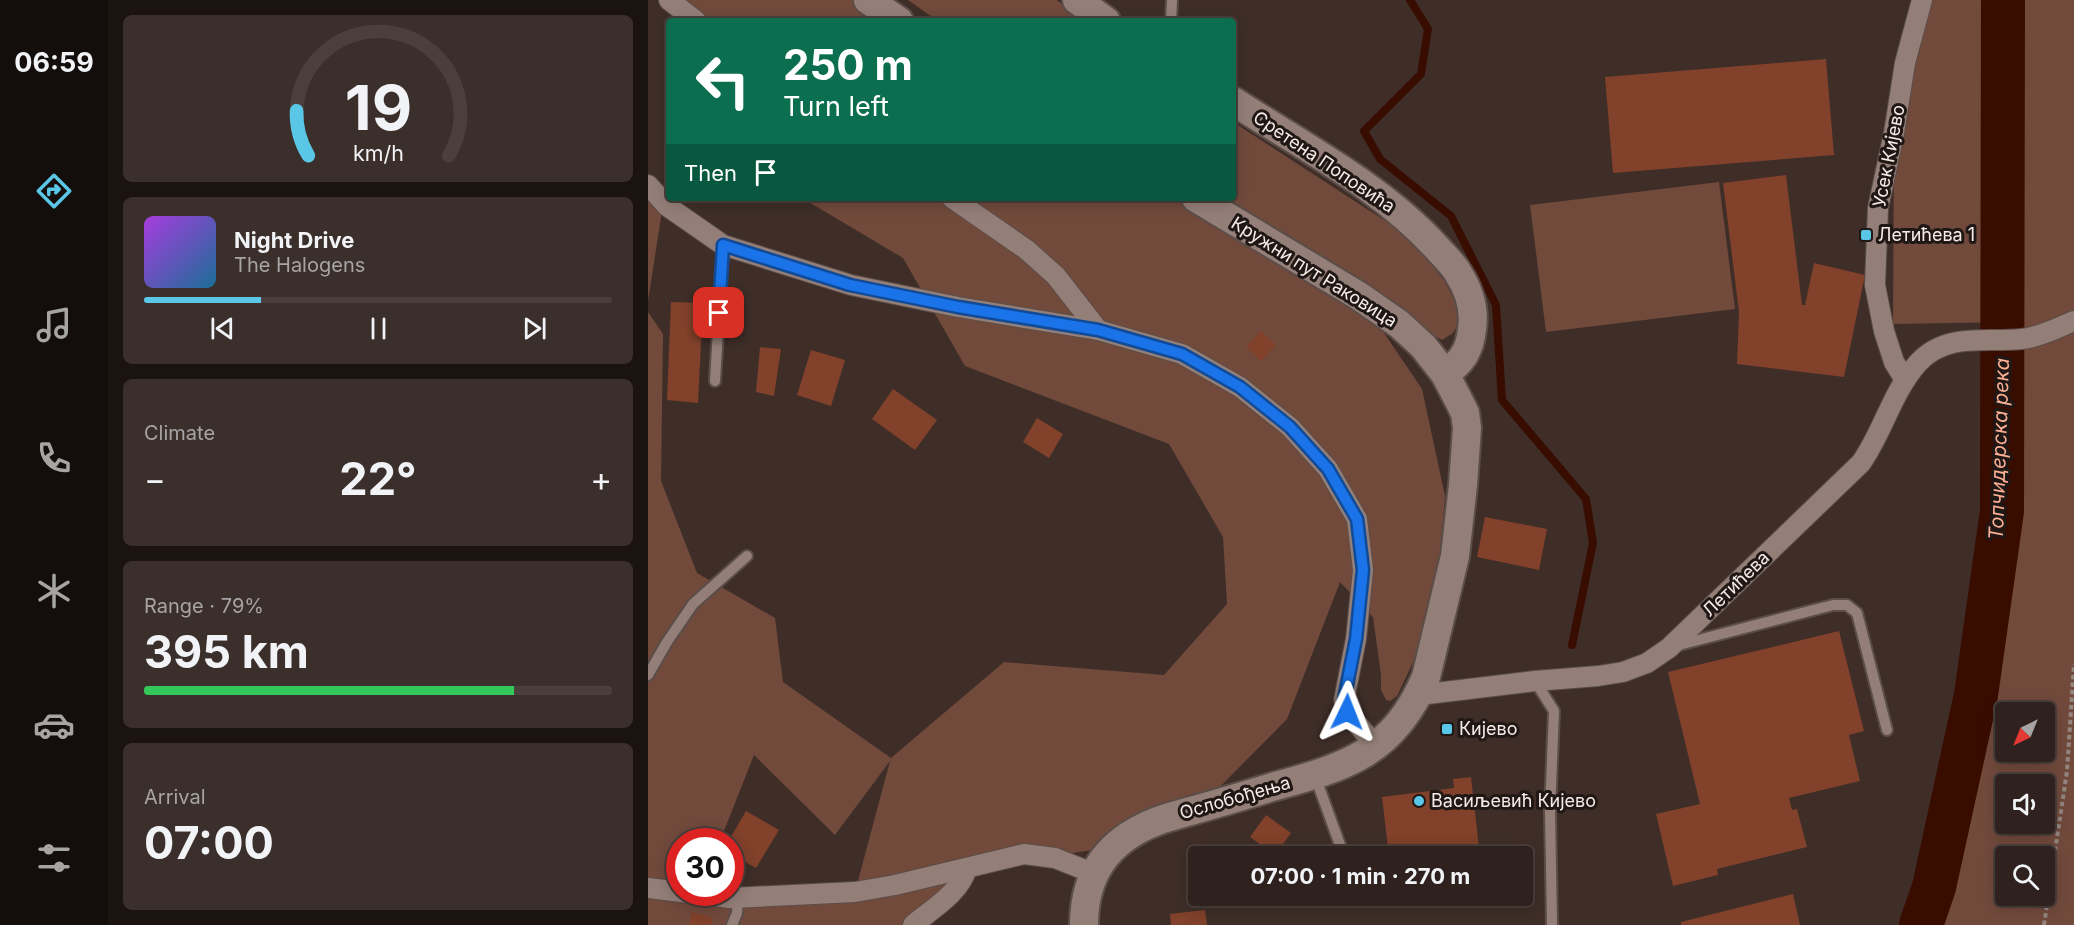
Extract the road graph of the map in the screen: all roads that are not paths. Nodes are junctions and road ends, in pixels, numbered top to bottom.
1 (669, 0) edge
2 (868, 0) edge
3 (1077, 0) edge
4 (1172, 0) edge
5 (1922, 0) edge
6 (692, 18) edge
7 (895, 18) edge
8 (1102, 18) edge
9 (1171, 18) edge
10 (1236, 103) edge
11 (648, 185) edge
12 (956, 201) edge
13 (1201, 201) edge
14 (723, 245) junction
15 (2074, 321) edge
16 (1098, 330) junction
17 (1445, 374) junction
18 (1905, 380) junction
19 (715, 381) dead end
20 (747, 556) dead end
21 (1669, 648) junction
22 (648, 675) edge
23 (1535, 681) junction
24 (1419, 694) junction
25 (1887, 730) dead end
26 (1376, 746) junction
27 (1315, 775) junction
28 (1340, 846) edge
29 (967, 868) junction
30 (1095, 874) junction
31 (648, 888) edge
32 (666, 890) edge
33 (744, 897) edge
34 (737, 906) edge
35 (732, 925) edge
36 (913, 925) edge
37 (1084, 925) edge
38 (1552, 925) edge

1 - 6 street
2 - 7 main road
3 - 8 main road
4 - 9 lane
5 - 18 street, Усек Кијево
10 - 17 main road, Сретена Поповића
11 - 14 street
12 - 16 street
13 - 17 main road, Кружни пут Раковица
14 - 16 street
14 - 19 lane
15 - 18 street, Летићева
16 - 26 street
17 - 24 main road, Кружни пут Раковица
18 - 21 street, Летићева
20 - 22 lane
21 - 23 street, Летићева
21 - 25 lane
23 - 24 street, Летићева
23 - 38 lane
24 - 26 main road, Ослобођења
26 - 27 main road, Ослобођења
27 - 28 lane
27 - 30 main road, Ослобођења
29 - 30 street
29 - 33 street
29 - 36 street
30 - 37 main road, Ослобођења
31 - 32 street
34 - 35 lane

